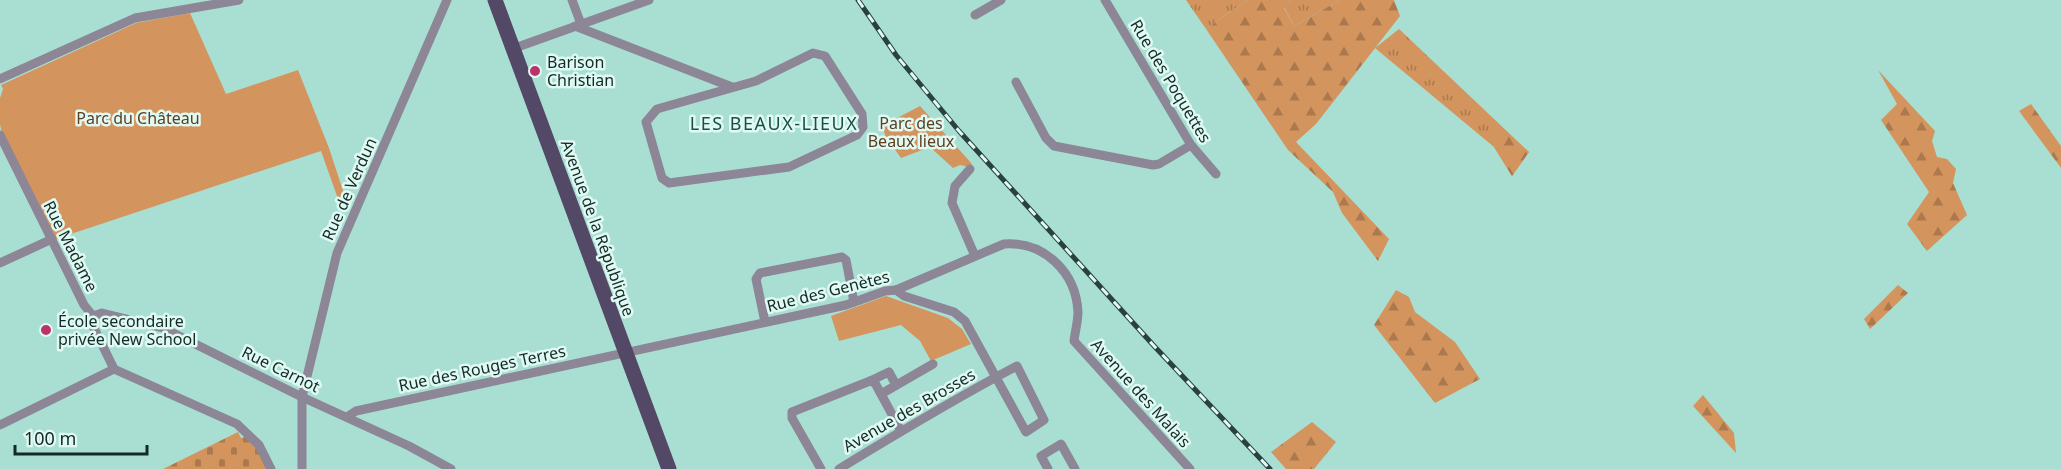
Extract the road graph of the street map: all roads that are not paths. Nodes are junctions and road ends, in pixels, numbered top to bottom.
1 (239, 0) edge
2 (447, 0) edge
3 (495, 0) edge
4 (572, 0) edge
5 (649, 0) edge
6 (1000, 0) edge
7 (1105, 0) edge
8 (975, 15) dead end
9 (578, 25) junction
10 (512, 49) junction
11 (0, 80) edge
12 (1016, 82) dead end
13 (732, 87) junction
14 (0, 135) edge
15 (1191, 145) junction
16 (970, 169) dead end
17 (1216, 174) dead end
18 (52, 239) junction
19 (1032, 247) joint
20 (975, 256) junction
21 (0, 263) edge
22 (896, 291) junction
23 (854, 302) junction
24 (93, 316) junction
25 (765, 322) junction
26 (625, 352) junction
27 (933, 364) dead end
28 (114, 369) junction
29 (995, 378) junction
30 (870, 381) junction
31 (896, 385) junction
32 (881, 394) junction
33 (302, 397) junction
34 (347, 417) junction
35 (0, 425) edge
36 (901, 431) junction
37 (271, 469) edge
38 (303, 469) edge
39 (451, 469) edge
40 (669, 469) edge
41 (820, 469) edge
42 (839, 469) edge
43 (1048, 469) edge
44 (1075, 469) edge
45 (1190, 469) edge

1 - 11 street
2 - 33 street, Rue de Verdun
3 - 10 main road, Avenue de la République
4 - 9 street
5 - 9 street
6 - 8 street
7 - 15 street, Rue des Poquettes
9 - 10 street
9 - 13 street
10 - 26 main road, Avenue de la République
12 - 15 street
13 - 13 street
14 - 18 street, Rue Madame
15 - 17 street, Rue des Poquettes
16 - 20 street
18 - 21 street
18 - 24 street, Rue Madame
19 - 20 street, Rue des Genètes
19 - 45 street, Avenue des Malais
20 - 22 street, Rue des Genètes
22 - 23 street, Rue des Genètes
22 - 29 street, Avenue des Brosses
23 - 25 street, Rue des Genètes
23 - 25 street
24 - 28 street, Rue Madame
24 - 33 street, Rue Carnot
25 - 26 street, Rue des Genètes
26 - 34 street, Rue des Rouges Terres
26 - 40 main road, Avenue de la République
27 - 31 street
28 - 35 street
28 - 37 street
29 - 29 street, Avenue des Brosses
29 - 36 street, Avenue des Brosses
30 - 31 street
30 - 32 street
30 - 41 street
31 - 32 street
32 - 36 street
33 - 34 street, Rue Carnot
33 - 38 street, Rue de Verdun
34 - 39 street, Rue Carnot
36 - 42 street, Avenue des Brosses
43 - 44 street

